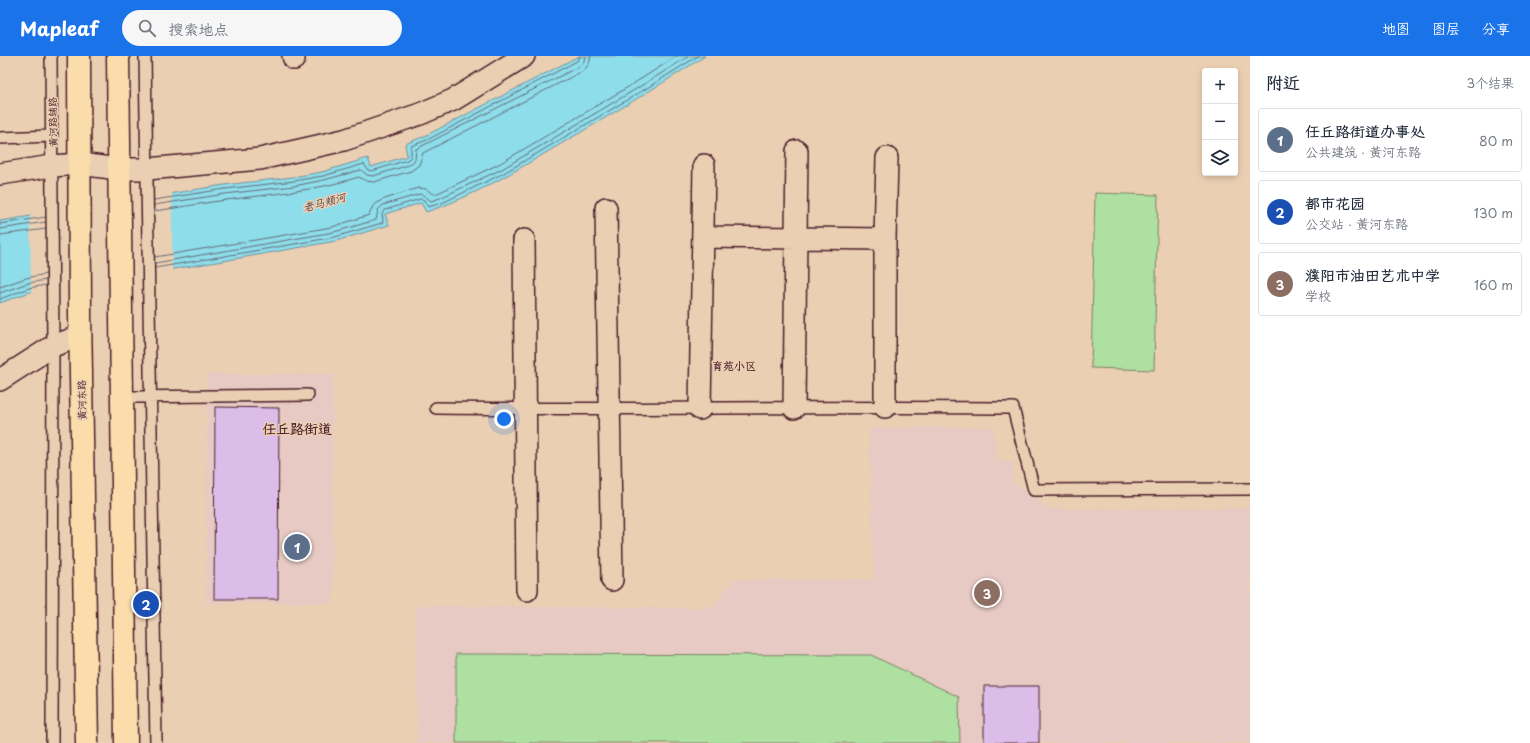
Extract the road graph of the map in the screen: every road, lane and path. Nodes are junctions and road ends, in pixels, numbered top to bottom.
1 (50, 56) edge
2 (78, 56) edge
3 (118, 56) edge
4 (145, 56) edge
5 (524, 56) edge
6 (52, 136) junction
7 (0, 138) edge
8 (797, 151) dead end
9 (887, 158) dead end
10 (704, 164) dead end
11 (52, 166) junction
12 (0, 174) edge
13 (79, 174) junction
14 (120, 175) junction
15 (147, 175) junction
16 (606, 208) dead end
17 (703, 237) junction
18 (796, 237) junction
19 (885, 239) junction
20 (524, 240) dead end
21 (80, 336) junction
22 (53, 346) junction
23 (0, 380) edge
24 (308, 395) dead end
25 (123, 397) junction
26 (150, 397) junction
27 (885, 407) junction
28 (436, 408) dead end
29 (794, 408) junction
30 (524, 409) junction
31 (610, 409) junction
32 (700, 409) junction
33 (1250, 489) edge
34 (612, 580) dead end
35 (527, 590) dead end
36 (52, 743) edge
37 (87, 743) edge
38 (126, 743) edge
39 (156, 743) edge

1 - 6 lane, 黄河路辅路
2 - 13 main road, 黄河东路
3 - 14 main road
4 - 15 lane
5 - 15 street
6 - 7 lane
6 - 11 lane, 黄河路辅路
8 - 18 street
9 - 19 street
10 - 17 street
11 - 12 street
11 - 13 street
11 - 22 lane, 黄河路辅路
13 - 14 street
13 - 21 main road, 黄河东路
14 - 15 street
14 - 25 main road
15 - 26 lane
16 - 31 street
17 - 18 street
17 - 32 street
18 - 19 street
18 - 29 street
19 - 27 street
20 - 30 street
21 - 22 street
21 - 37 main road, 黄河东路
22 - 23 street
22 - 36 lane, 黄河路辅路
24 - 26 lane
25 - 26 lane
25 - 38 main road
26 - 39 lane
27 - 29 lane
27 - 33 lane
28 - 30 lane
29 - 32 lane
30 - 31 lane
30 - 35 street
31 - 32 lane
31 - 34 street

